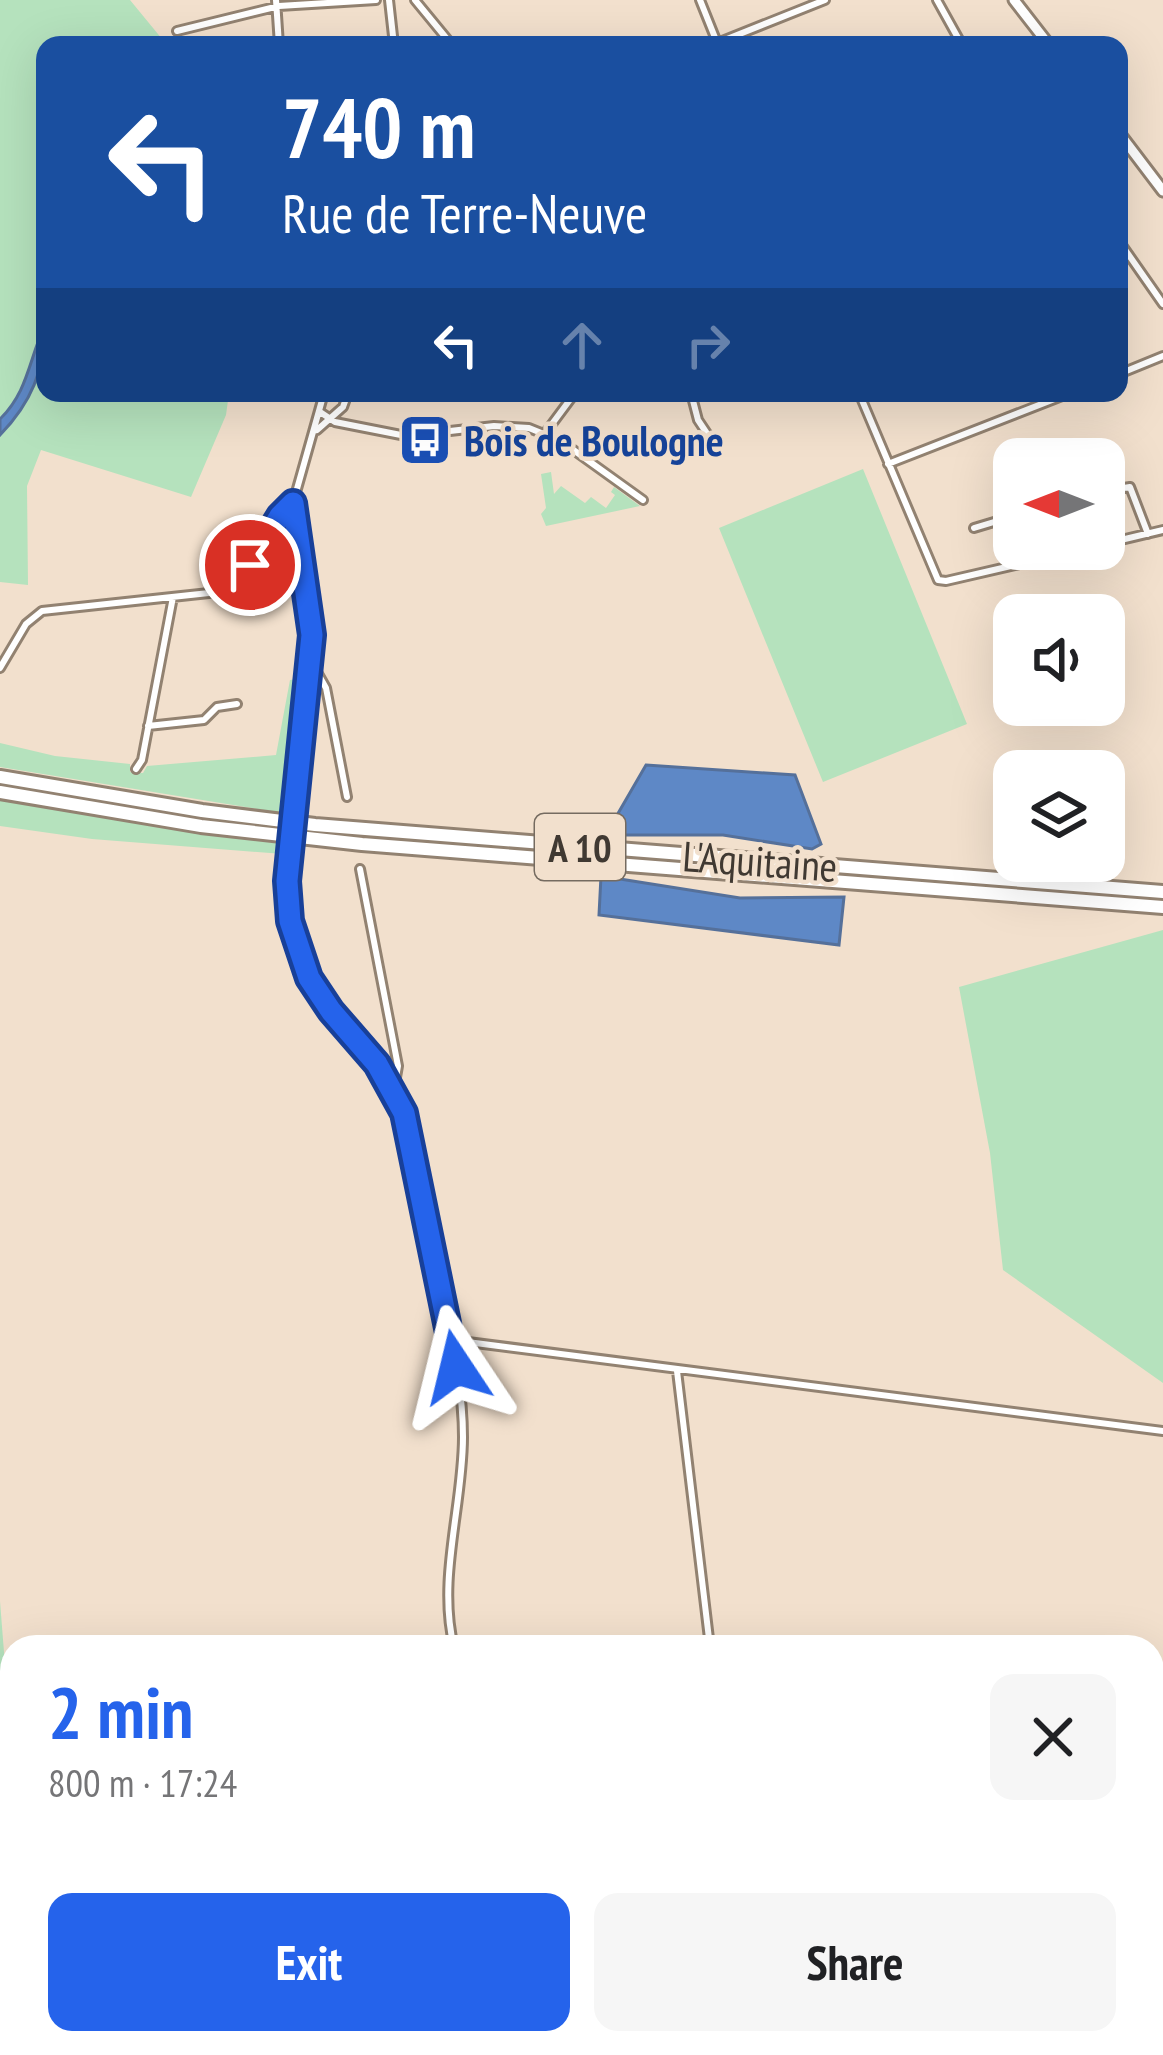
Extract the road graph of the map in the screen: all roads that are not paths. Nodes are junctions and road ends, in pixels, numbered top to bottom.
1 (376, 0) edge
2 (389, 0) edge
3 (415, 0) edge
4 (700, 0) edge
5 (825, 0) edge
6 (937, 0) edge
7 (1014, 0) edge
8 (277, 3) edge
9 (177, 31) dead end
10 (279, 36) edge
11 (393, 36) edge
12 (445, 36) edge
13 (715, 36) edge
14 (737, 36) edge
15 (957, 36) edge
16 (1042, 36) edge
17 (1128, 145) edge
18 (1163, 190) edge
19 (1128, 254) edge
20 (1163, 304) edge
21 (1163, 356) edge
22 (1128, 370) edge
23 (322, 402) edge
24 (345, 402) edge
25 (568, 402) edge
26 (693, 402) edge
27 (863, 402) edge
28 (1047, 402) edge
29 (320, 412) junction
30 (328, 419) junction
31 (314, 433) junction
32 (546, 433) junction
33 (710, 438) dead end
34 (888, 464) junction
35 (1125, 488) edge
36 (643, 500) dead end
37 (293, 503) junction
38 (993, 522) edge
39 (974, 528) dead end
40 (1163, 530) edge
41 (1148, 534) junction
42 (1125, 539) edge
43 (994, 570) edge
44 (173, 597) junction
45 (311, 662) junction
46 (0, 668) edge
47 (237, 704) dead end
48 (148, 726) junction
49 (136, 769) dead end
50 (0, 777) edge
51 (0, 792) edge
52 (347, 797) dead end
53 (360, 869) dead end
54 (1163, 892) edge
55 (1163, 907) edge
56 (394, 1089) junction
57 (452, 1340) junction
58 (676, 1370) junction
59 (1163, 1431) edge
60 (453, 1635) edge
61 (709, 1635) edge

1 - 8 street
2 - 11 street
3 - 12 street
4 - 13 street
5 - 14 street
6 - 15 street
7 - 16 street
8 - 9 street
8 - 10 street
17 - 18 street
19 - 20 street
21 - 22 street
23 - 29 street
24 - 30 street
25 - 32 street
26 - 33 street
27 - 34 street
28 - 34 street
29 - 30 street
29 - 31 street
30 - 31 street
30 - 32 street
31 - 37 street
32 - 36 street
34 - 43 street
35 - 41 street
37 - 44 street
37 - 45 street
38 - 39 street
40 - 41 street
41 - 42 street
44 - 46 street
44 - 48 street
45 - 52 street
45 - 56 street, bridge
47 - 48 street
48 - 49 street
50 - 54 highway, L'Aquitaine / A 10
51 - 55 highway, L'Aquitaine / A 10
53 - 56 street
56 - 57 street
57 - 58 street
57 - 60 street
58 - 59 street
58 - 61 street

